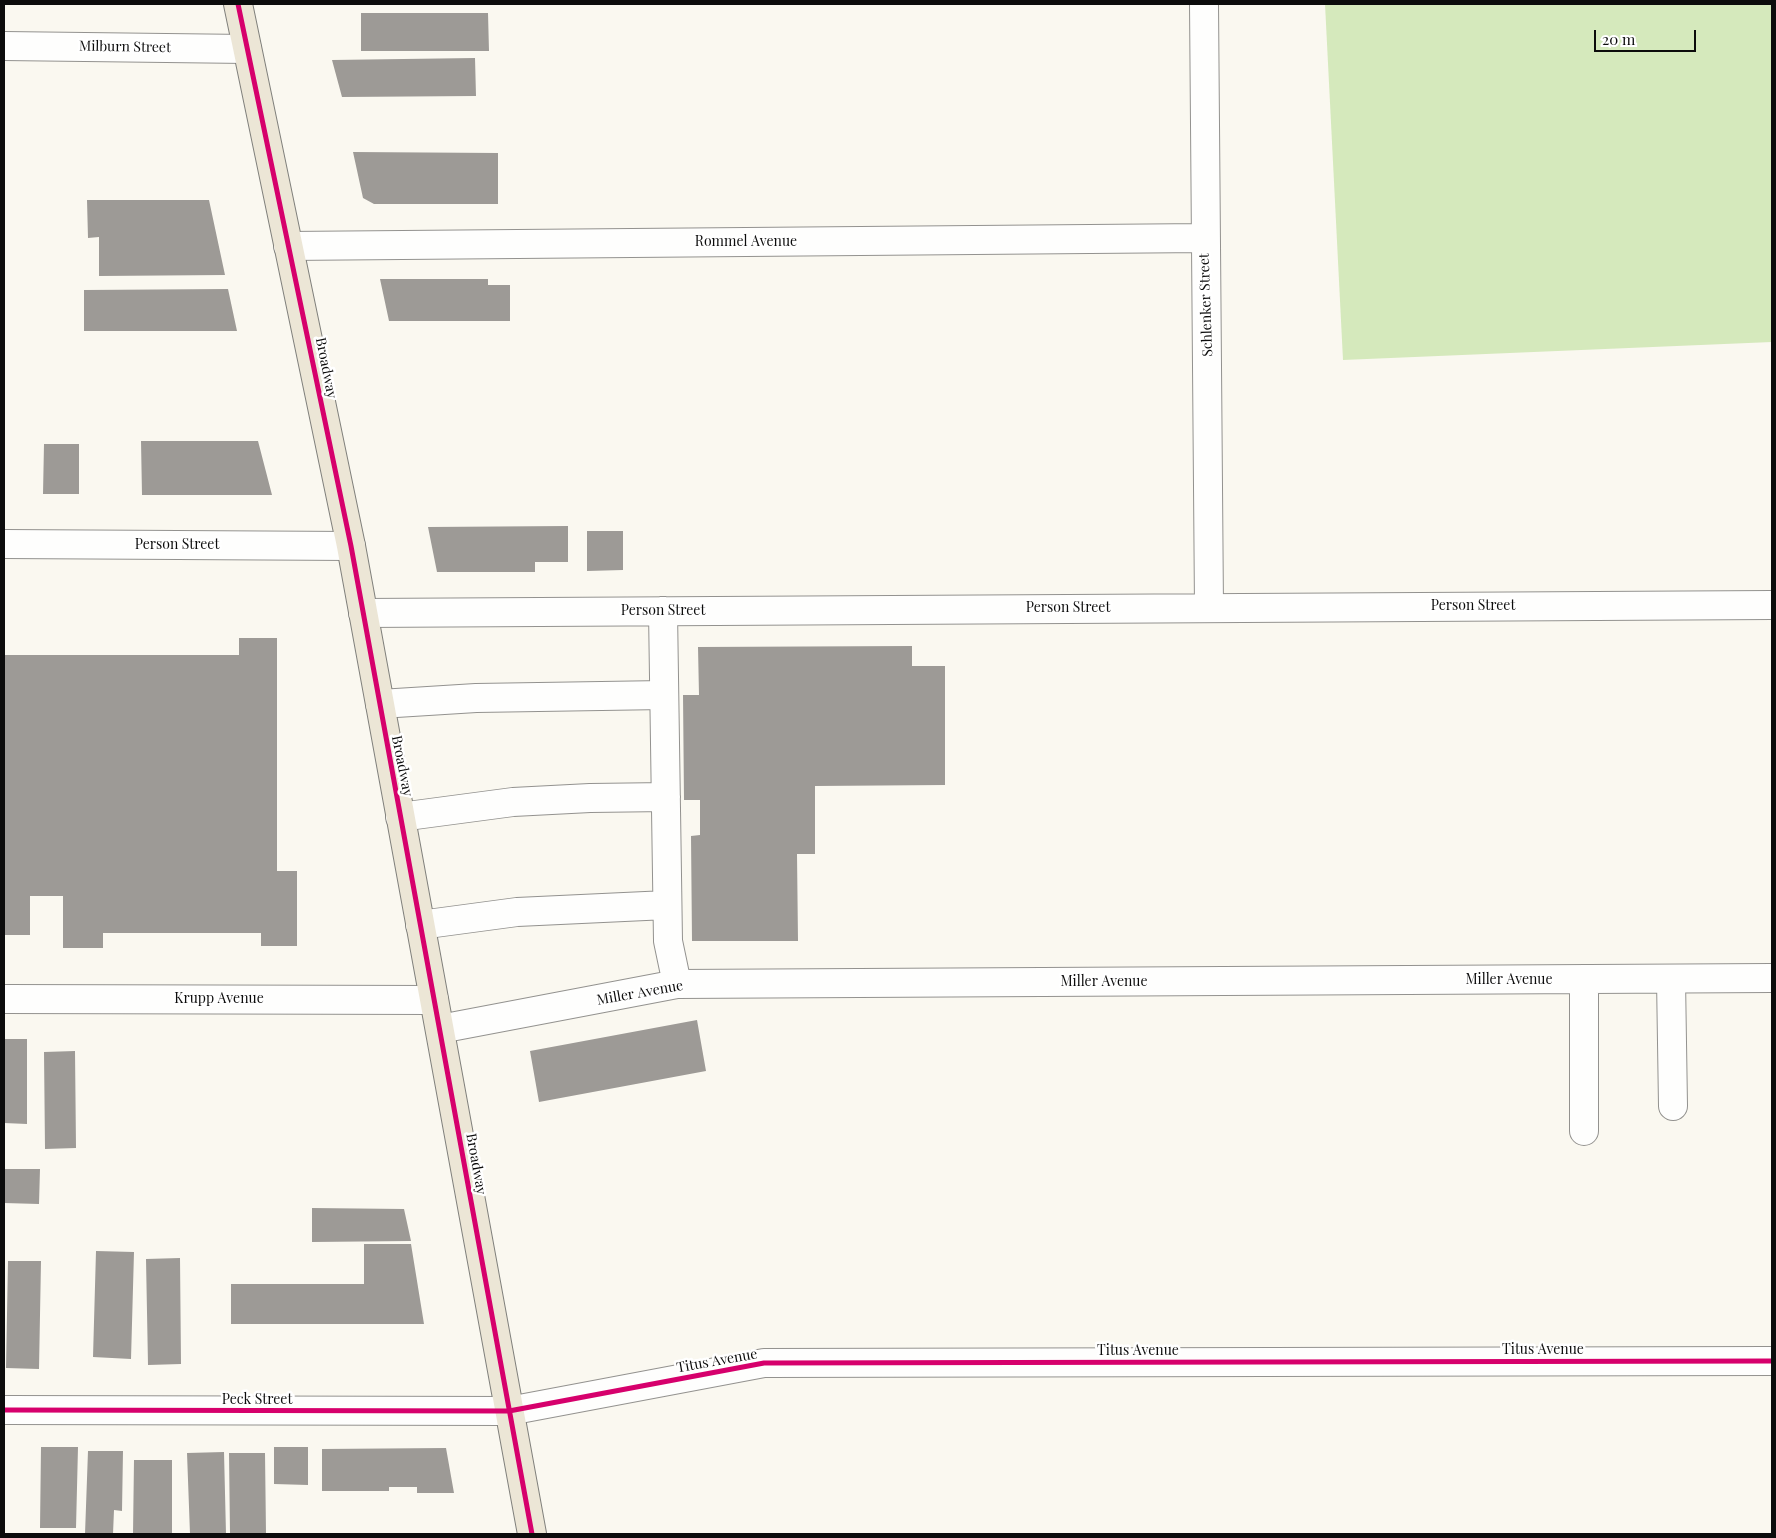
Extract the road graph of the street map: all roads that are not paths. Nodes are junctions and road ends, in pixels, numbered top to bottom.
1 (238, 4) edge
2 (1204, 4) edge
3 (4, 46) edge
4 (247, 49) junction
5 (1204, 238) junction
6 (288, 246) junction
7 (4, 544) edge
8 (351, 546) junction
9 (1772, 605) edge
10 (1209, 607) junction
11 (663, 611) junction
12 (363, 613) junction
13 (664, 696) junction
14 (380, 704) junction
15 (666, 797) junction
16 (400, 817) junction
17 (667, 904) junction
18 (420, 924) junction
19 (1772, 978) edge
20 (1584, 979) junction
21 (1671, 979) junction
22 (678, 984) junction
23 (4, 999) edge
24 (434, 1000) junction
25 (440, 1029) junction
26 (1673, 1106) dead end
27 (1584, 1131) dead end
28 (1772, 1361) edge
29 (4, 1410) edge
30 (509, 1411) junction
31 (532, 1534) edge

1 - 4 main road, Broadway
2 - 5 street, Schlenker Street
3 - 4 street, Milburn Street
4 - 6 main road, Broadway
5 - 6 street, Rommel Avenue
5 - 10 street, Schlenker Street
6 - 8 main road, Broadway
7 - 8 street, Person Street
8 - 12 main road, Broadway
9 - 10 street, Person Street
10 - 11 street, Person Street
11 - 12 street, Person Street
11 - 13 street
12 - 14 main road, Broadway
13 - 14 street
13 - 15 street
14 - 16 main road, Broadway
15 - 16 street
15 - 17 street
16 - 18 main road, Broadway
17 - 18 street
17 - 22 street
18 - 24 main road, Broadway
19 - 21 street, Miller Avenue
20 - 21 street, Miller Avenue
20 - 22 street, Miller Avenue
20 - 27 street
21 - 26 street
22 - 25 street, Miller Avenue
23 - 24 street, Krupp Avenue
24 - 25 main road, Broadway
25 - 30 main road, Broadway
28 - 30 street, Titus Avenue
29 - 30 street, Peck Street
30 - 31 main road, Broadway

